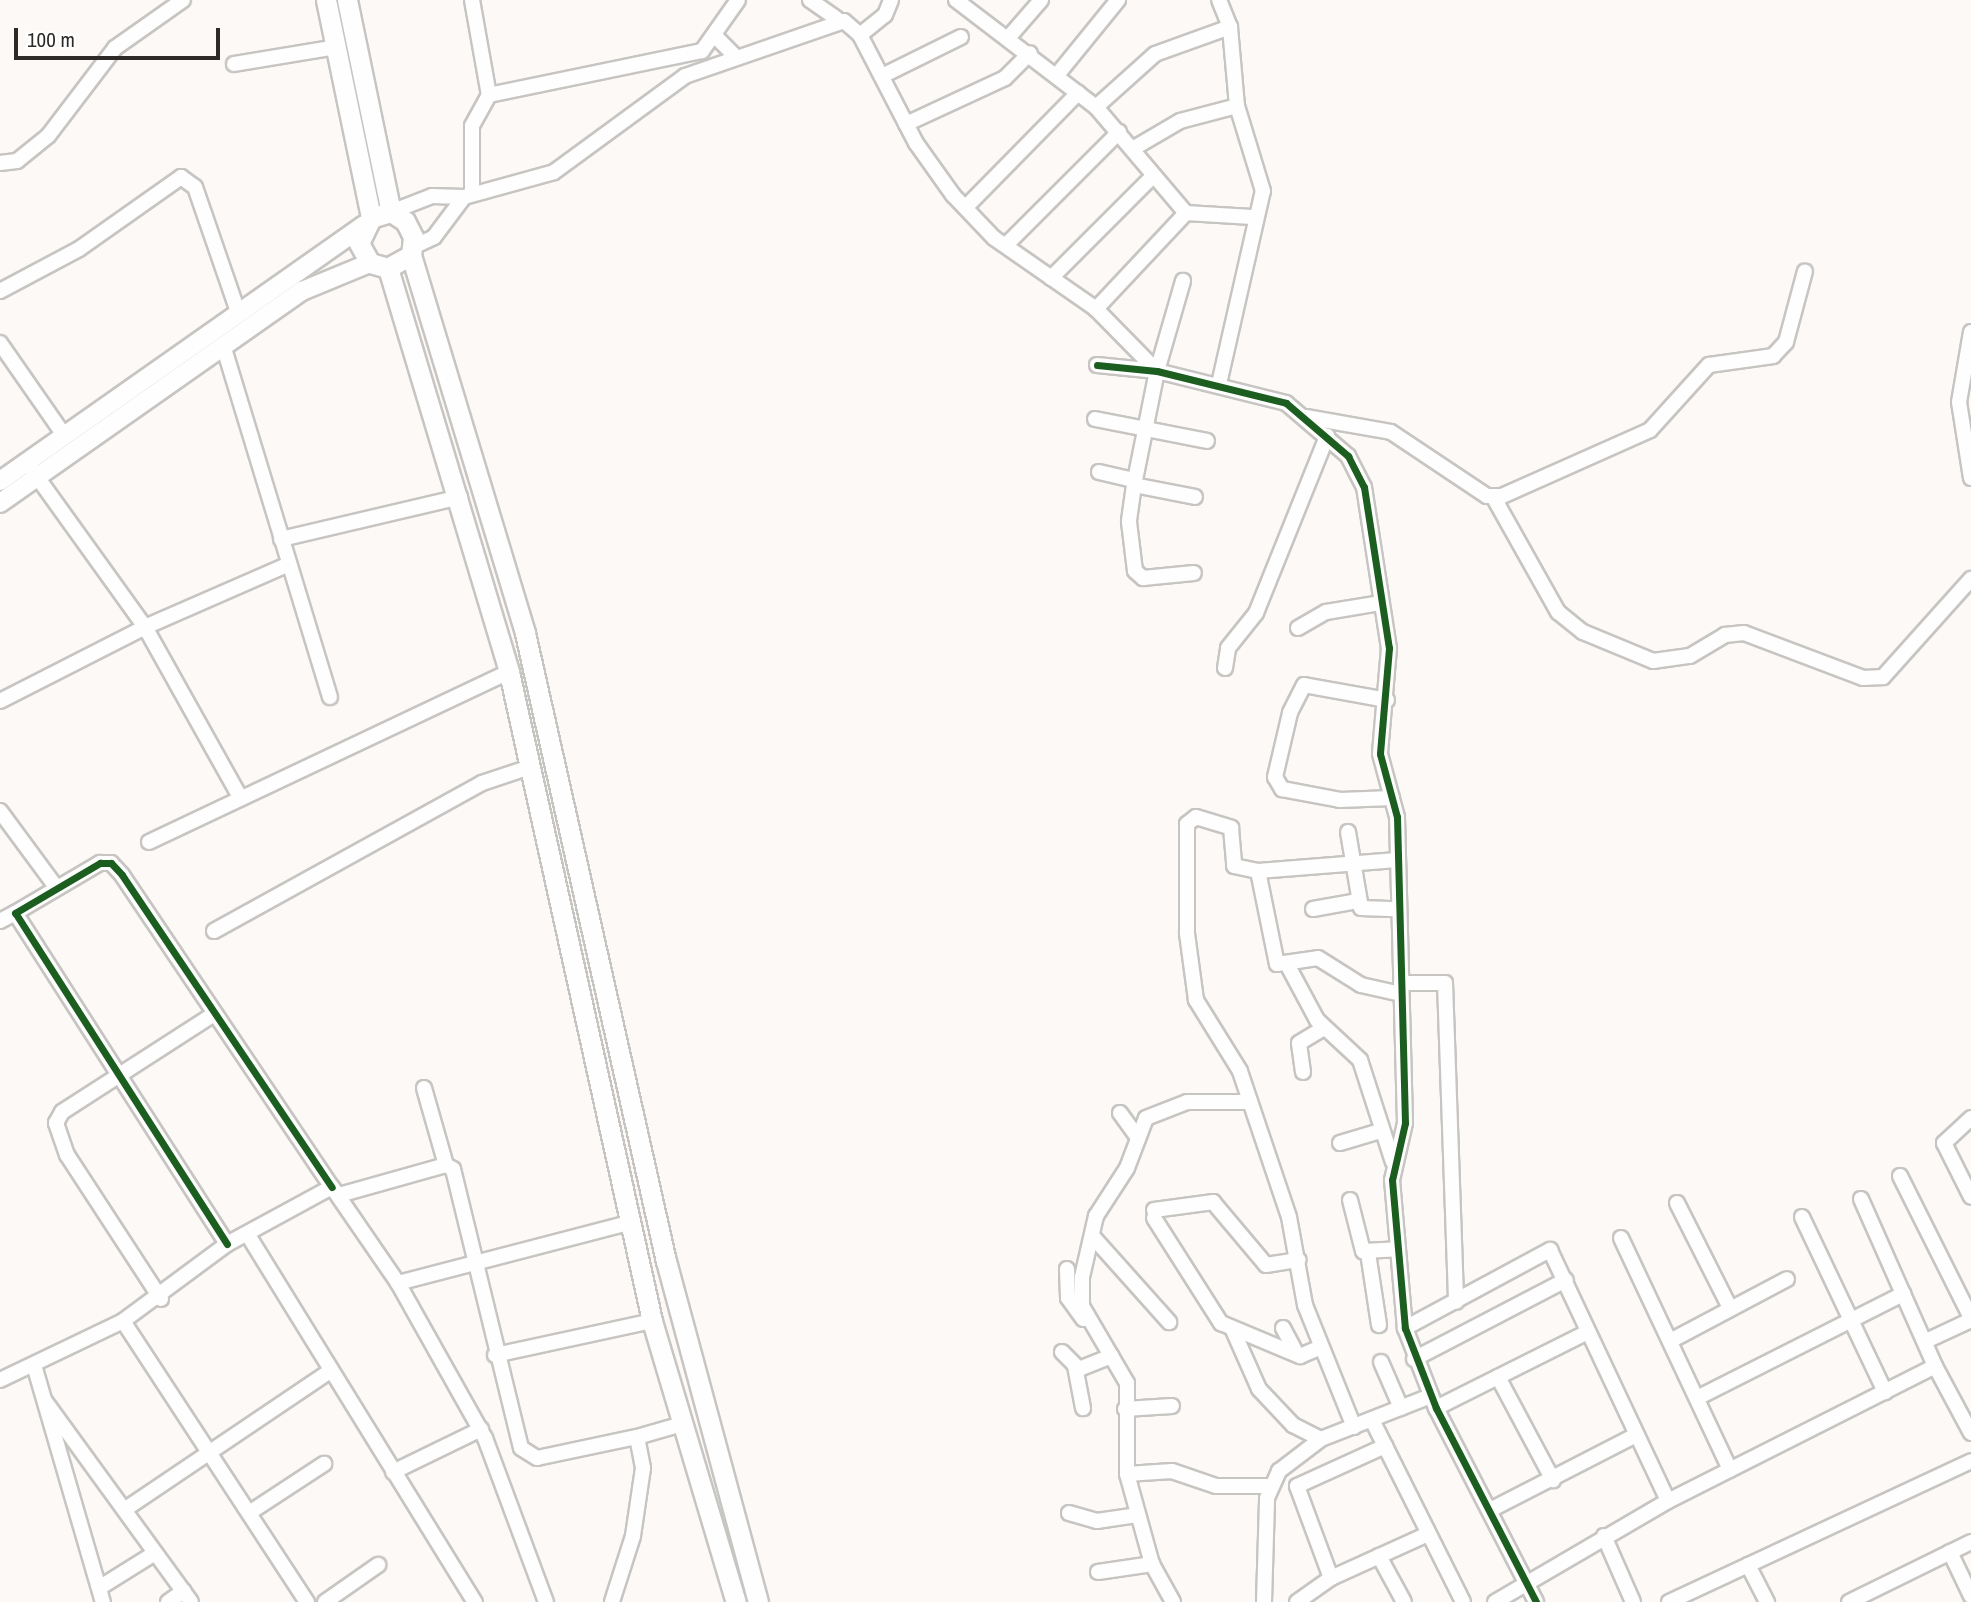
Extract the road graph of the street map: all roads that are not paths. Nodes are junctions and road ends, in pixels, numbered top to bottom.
1 (183, 0) edge
2 (326, 0) edge
3 (347, 0) edge
4 (471, 0) edge
5 (738, 0) edge
6 (810, 0) edge
7 (891, 0) edge
8 (958, 0) edge
9 (1041, 0) edge
10 (1118, 0) edge
11 (1219, 0) edge
12 (836, 18) junction
13 (1230, 27) junction
14 (714, 35) junction
15 (860, 35) junction
16 (961, 37) dead end
17 (1009, 37) junction
18 (337, 47) junction
19 (702, 51) junction
20 (1028, 56) junction
21 (736, 57) junction
22 (234, 64) dead end
23 (1056, 75) junction
24 (685, 76) junction
25 (881, 76) junction
26 (1076, 94) junction
27 (489, 95) junction
28 (1096, 107) junction
29 (1237, 107) junction
30 (906, 124) junction
31 (1117, 134) junction
32 (1134, 148) junction
33 (0, 163) edge
34 (1152, 177) junction
35 (468, 195) junction
36 (965, 207) junction
37 (391, 212) junction
38 (1186, 213) junction
39 (1252, 217) junction
40 (367, 221) junction
41 (1006, 245) junction
42 (412, 251) junction
43 (379, 266) junction
44 (1805, 271) dead end
45 (1051, 278) junction
46 (1183, 281) dead end
47 (0, 291) edge
48 (1096, 309) junction
49 (238, 312) junction
50 (1971, 332) edge
51 (0, 343) edge
52 (223, 345) junction
53 (1097, 365) dead end
54 (1157, 371) junction
55 (1219, 384) junction
56 (1306, 417) junction
57 (1095, 419) dead end
58 (1143, 429) junction
59 (64, 436) junction
60 (1327, 436) junction
61 (1207, 441) dead end
62 (27, 463) junction
63 (1099, 472) dead end
64 (37, 478) junction
65 (1971, 478) edge
66 (0, 481) edge
67 (1135, 482) junction
68 (460, 497) junction
69 (1195, 497) dead end
70 (1494, 498) junction
71 (0, 503) edge
72 (281, 539) junction
73 (289, 564) junction
74 (1194, 573) dead end
75 (1971, 579) edge
76 (1381, 603) junction
77 (145, 627) junction
78 (1298, 628) dead end
79 (1225, 668) dead end
80 (509, 672) junction
81 (330, 697) dead end
82 (1387, 700) junction
83 (0, 701) edge
84 (530, 767) junction
85 (240, 797) junction
86 (1392, 798) junction
87 (0, 811) edge
88 (1348, 832) dead end
89 (149, 842) dead end
90 (1397, 860) junction
91 (1353, 861) junction
92 (1258, 871) junction
93 (56, 887) junction
94 (1358, 901) junction
95 (1313, 909) dead end
96 (1397, 909) junction
97 (15, 913) junction
98 (0, 921) edge
99 (214, 932) dead end
100 (1287, 964) junction
101 (1401, 989) junction
102 (211, 1016) junction
103 (1324, 1028) junction
104 (1303, 1072) dead end
105 (119, 1076) junction
106 (424, 1088) dead end
107 (1250, 1102) junction
108 (1120, 1113) dead end
109 (1971, 1118) edge
110 (1380, 1130) junction
111 (1138, 1138) junction
112 (1340, 1143) dead end
113 (1392, 1162) junction
114 (446, 1165) junction
115 (1900, 1175) dead end
116 (335, 1191) junction
117 (1971, 1197) edge
118 (1861, 1199) dead end
119 (1350, 1200) dead end
120 (1677, 1203) dead end
121 (1802, 1217) dead end
122 (632, 1222) junction
123 (248, 1234) junction
124 (1620, 1237) dead end
125 (1094, 1238) junction
126 (227, 1244) junction
127 (1398, 1249) junction
128 (1368, 1253) junction
129 (1299, 1260) junction
130 (475, 1263) junction
131 (1067, 1269) dead end
132 (1787, 1279) dead end
133 (1566, 1280) junction
134 (398, 1283) junction
135 (1903, 1294) junction
136 (161, 1299) junction
137 (1456, 1302) junction
138 (1730, 1308) junction
139 (1971, 1319) edge
140 (123, 1321) junction
141 (652, 1321) junction
142 (1854, 1321) junction
143 (1169, 1322) dead end
144 (1379, 1325) dead end
145 (1232, 1328) junction
146 (1283, 1328) dead end
147 (1405, 1328) junction
148 (1094, 1333) junction
149 (1586, 1333) junction
150 (1672, 1340) junction
151 (1926, 1341) junction
152 (1321, 1347) junction
153 (1294, 1349) junction
154 (1062, 1352) dead end
155 (495, 1355) junction
156 (1111, 1356) junction
157 (1414, 1359) junction
158 (1381, 1362) dead end
159 (34, 1364) junction
160 (1075, 1366) junction
161 (1935, 1366) junction
162 (330, 1371) junction
163 (1498, 1377) junction
164 (0, 1380) edge
165 (1885, 1392) junction
166 (1699, 1397) junction
167 (46, 1401) junction
168 (1434, 1402) junction
169 (1172, 1406) dead end
170 (1083, 1408) dead end
171 (1401, 1408) junction
172 (1125, 1409) junction
173 (1373, 1420) junction
174 (682, 1424) junction
175 (1354, 1427) junction
176 (481, 1429) junction
177 (1971, 1433) edge
178 (1636, 1435) junction
179 (637, 1437) junction
180 (1321, 1439) junction
181 (57, 1443) junction
182 (1385, 1446) junction
183 (83, 1448) junction
184 (209, 1454) junction
185 (1971, 1461) edge
186 (324, 1464) dead end
187 (1730, 1471) junction
188 (393, 1472) junction
189 (1127, 1474) junction
190 (1553, 1480) junction
191 (1269, 1486) junction
192 (1668, 1501) junction
193 (127, 1508) junction
194 (1492, 1509) junction
195 (1069, 1513) dead end
196 (249, 1514) junction
197 (1137, 1514) junction
198 (1426, 1535) junction
199 (1604, 1536) junction
200 (1971, 1542) edge
201 (1950, 1552) junction
202 (155, 1553) junction
203 (1379, 1556) junction
204 (1152, 1564) junction
205 (378, 1565) dead end
206 (1748, 1565) junction
207 (1098, 1572) dead end
208 (1331, 1578) junction
209 (1529, 1586) junction
210 (101, 1595) edge
211 (1971, 1596) edge
212 (187, 1597) edge
213 (1672, 1601) edge
214 (168, 1602) edge
215 (307, 1602) edge
216 (325, 1602) edge
217 (475, 1602) edge
218 (546, 1602) edge
219 (612, 1602) edge
220 (736, 1602) edge
221 (758, 1602) edge
222 (1173, 1602) edge
223 (1264, 1602) edge
224 (1297, 1602) edge
225 (1404, 1602) edge
226 (1463, 1602) edge
227 (1495, 1602) edge
228 (1536, 1602) edge
229 (1633, 1602) edge
230 (1767, 1602) edge
231 (1849, 1602) edge

1 - 33 street
2 - 18 main road
3 - 37 main road
4 - 27 street
5 - 14 street
6 - 12 street
7 - 15 street
8 - 17 street
9 - 17 street
10 - 23 street
11 - 13 street
12 - 15 street
12 - 21 street
13 - 28 street
13 - 29 street
14 - 19 street
14 - 21 street
15 - 25 street
16 - 25 street
17 - 20 street
18 - 22 street
18 - 40 main road
19 - 24 street
19 - 27 street
20 - 23 street
20 - 30 street
21 - 24 street
23 - 26 street
24 - 35 street
25 - 30 street
26 - 28 street
26 - 36 street
27 - 35 street
28 - 31 street
29 - 32 street
29 - 39 street
30 - 36 street
31 - 32 street
31 - 41 street
32 - 34 street
34 - 38 street
34 - 45 street
35 - 37 street
35 - 42 street
36 - 41 street
37 - 40 main road
37 - 42 main road
38 - 39 street
38 - 48 street
39 - 55 street
40 - 43 main road
40 - 49 street
41 - 45 street
42 - 43 main road
42 - 221 main road
43 - 52 street
43 - 68 main road
44 - 70 street
45 - 48 street
46 - 54 street
47 - 49 street
48 - 54 street
49 - 59 street
50 - 65 street
51 - 59 street
52 - 64 street
52 - 72 street
53 - 54 street
54 - 55 street
54 - 58 street
55 - 56 street
56 - 60 street
56 - 70 street
57 - 58 street
58 - 61 street
58 - 67 street
59 - 62 street
60 - 76 street
60 - 79 street
62 - 64 street
62 - 66 street
63 - 67 street
64 - 71 street
64 - 77 street
67 - 69 street
67 - 74 street
68 - 72 street
68 - 80 main road
70 - 75 street
72 - 73 street
73 - 77 street
73 - 81 street
76 - 78 street
76 - 82 street
77 - 83 street
77 - 85 street
80 - 84 main road
80 - 85 street
82 - 86 street
82 - 86 street
84 - 99 street
84 - 122 main road
85 - 89 street
86 - 90 street
87 - 93 street
88 - 91 street
90 - 91 street
90 - 96 street
91 - 92 street
91 - 94 street
92 - 100 street
92 - 107 street
93 - 97 street
93 - 102 street
94 - 95 street
94 - 96 street
96 - 101 street
97 - 98 street
97 - 105 street
100 - 101 street
100 - 103 street
101 - 113 street
101 - 137 street
102 - 105 street
102 - 116 street
103 - 104 street
103 - 110 street
105 - 126 street
105 - 136 street
106 - 114 street
107 - 111 street
107 - 129 street
108 - 111 street
109 - 117 street
110 - 112 street
110 - 113 street
111 - 125 street
113 - 127 street
114 - 116 street
114 - 130 street
115 - 139 street
116 - 123 street
116 - 134 street
118 - 135 street
119 - 128 street
120 - 138 street
121 - 142 street
122 - 130 street
122 - 141 main road
123 - 126 street
123 - 162 street
124 - 150 street
125 - 143 street
125 - 148 street
126 - 136 street
127 - 128 street
127 - 147 street
128 - 144 street
129 - 145 street
129 - 152 street
130 - 134 street
130 - 155 street
131 - 148 street
132 - 138 street
133 - 137 street
133 - 149 street
133 - 157 street
134 - 176 street
135 - 142 street
135 - 151 street
136 - 140 street
137 - 147 street
138 - 150 street
139 - 151 street
140 - 159 street
140 - 184 street
141 - 155 street
141 - 174 main road
142 - 165 street
142 - 166 street
145 - 153 street
145 - 180 street
146 - 153 street
147 - 157 street
148 - 156 street
149 - 163 street
149 - 178 street
150 - 166 street
151 - 161 street
152 - 153 street
152 - 175 street
154 - 160 street
155 - 179 street
156 - 160 street
156 - 172 street
157 - 168 street
158 - 171 street
159 - 164 street
159 - 167 street
160 - 170 street
161 - 165 street
161 - 177 street
162 - 184 street
162 - 188 street
163 - 168 street
163 - 190 street
165 - 187 street
166 - 187 street
167 - 181 street
167 - 183 street
168 - 171 street
168 - 194 street
169 - 172 street
171 - 173 street
172 - 189 street
173 - 175 street
173 - 182 street
174 - 179 street
174 - 220 main road
175 - 180 street
176 - 188 street
176 - 218 street
178 - 190 street
178 - 192 street
179 - 219 street
180 - 191 street
181 - 183 street
181 - 210 street
182 - 198 street
182 - 208 street
183 - 193 street
184 - 193 street
184 - 196 street
185 - 206 street
186 - 196 street
187 - 192 street
188 - 217 street
189 - 191 street
189 - 197 street
190 - 194 street
191 - 223 street
192 - 199 street
193 - 202 street
194 - 209 street
195 - 197 street
196 - 215 street
197 - 204 street
198 - 203 street
198 - 226 street
199 - 209 street
199 - 229 street
200 - 201 street
201 - 211 street
201 - 231 street
202 - 210 street
202 - 212 street
203 - 208 street
203 - 225 street
204 - 207 street
204 - 222 street
205 - 216 street
206 - 213 street
206 - 230 street
208 - 224 street
209 - 227 street
209 - 228 street
212 - 214 street

